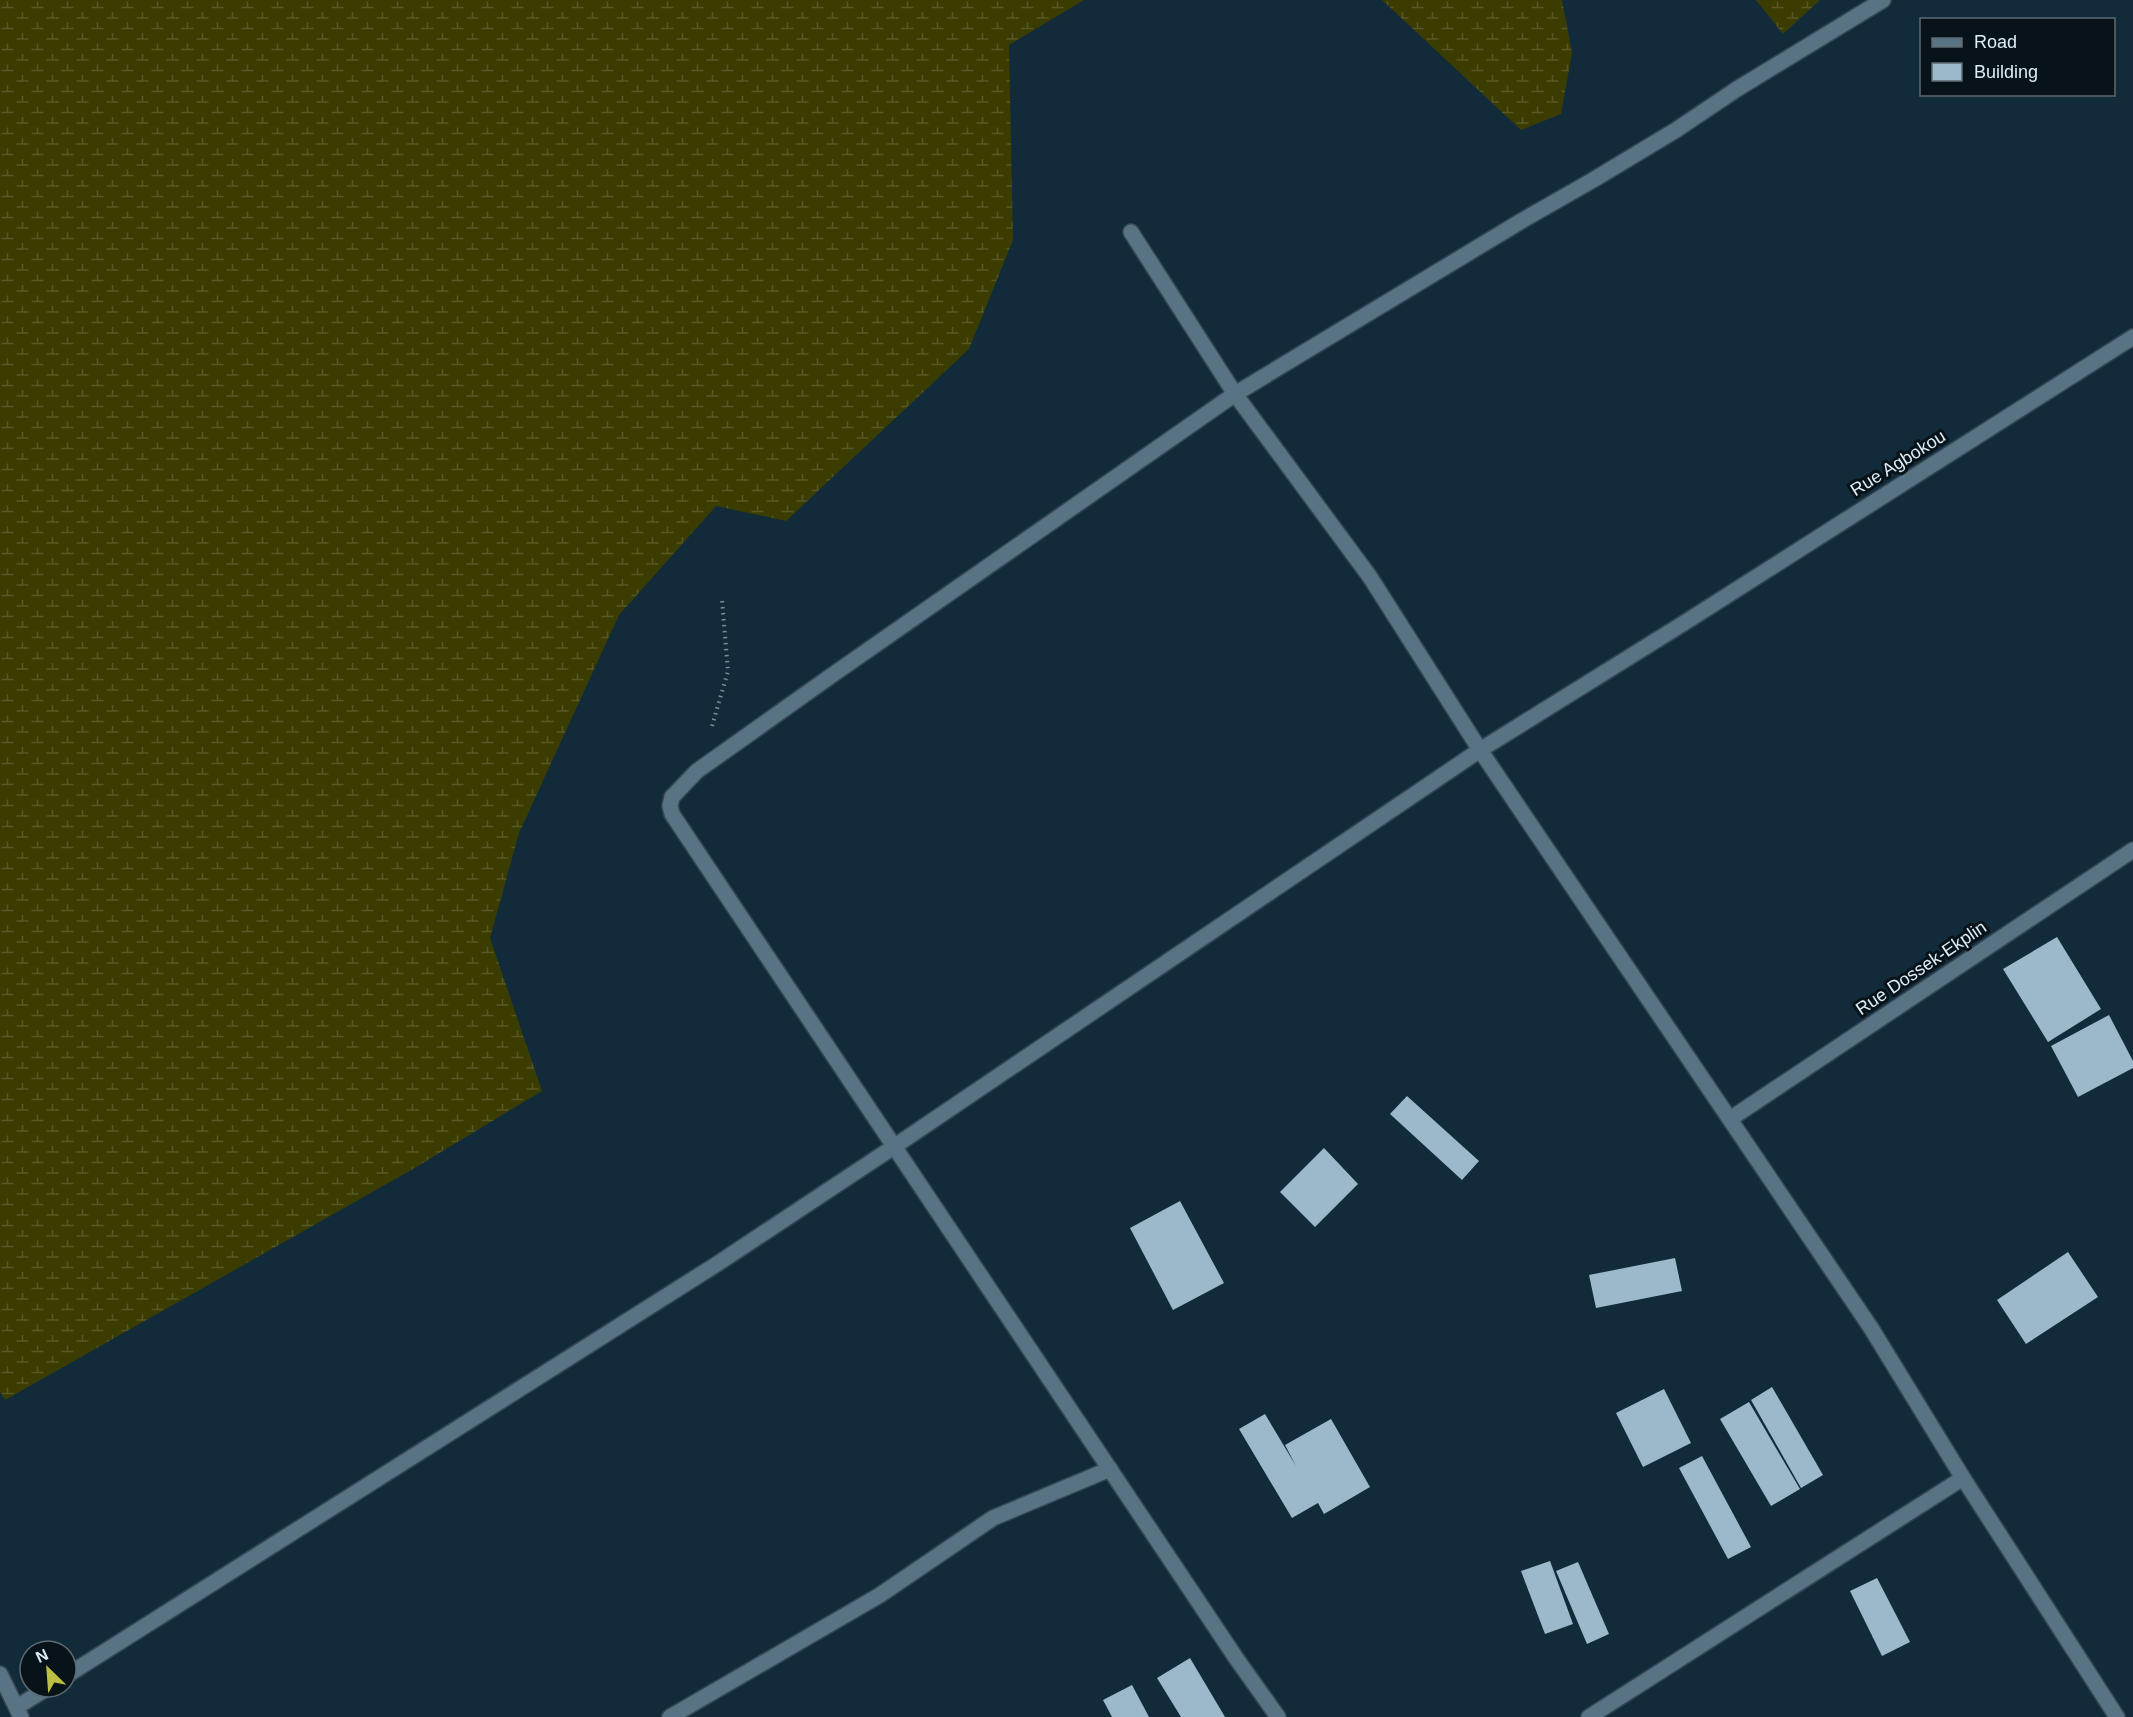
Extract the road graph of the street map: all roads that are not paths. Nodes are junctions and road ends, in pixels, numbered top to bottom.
1 (1883, 0) edge
2 (1131, 232) dead end
3 (2133, 337) edge
4 (1235, 394) junction
5 (1480, 750) junction
6 (2133, 850) edge
7 (1730, 1119) junction
8 (895, 1146) junction
9 (1110, 1469) junction
10 (1963, 1478) junction
11 (78, 1668) edge
12 (0, 1674) edge
13 (35, 1699) edge
14 (19, 1712) edge
15 (670, 1717) edge
16 (1278, 1717) edge
17 (1589, 1717) edge
18 (2117, 1717) edge

1 - 4 street
2 - 4 street
3 - 5 street, Rue Agbokou
4 - 5 street
4 - 8 street
5 - 7 street
5 - 8 street, Rue Agbokou
6 - 7 street, Rue Dossek-Ekplin
7 - 10 street
8 - 9 street
8 - 11 street, Rue Agbokou
9 - 15 street
9 - 16 street
10 - 17 street
10 - 18 street
12 - 14 street
13 - 14 street

